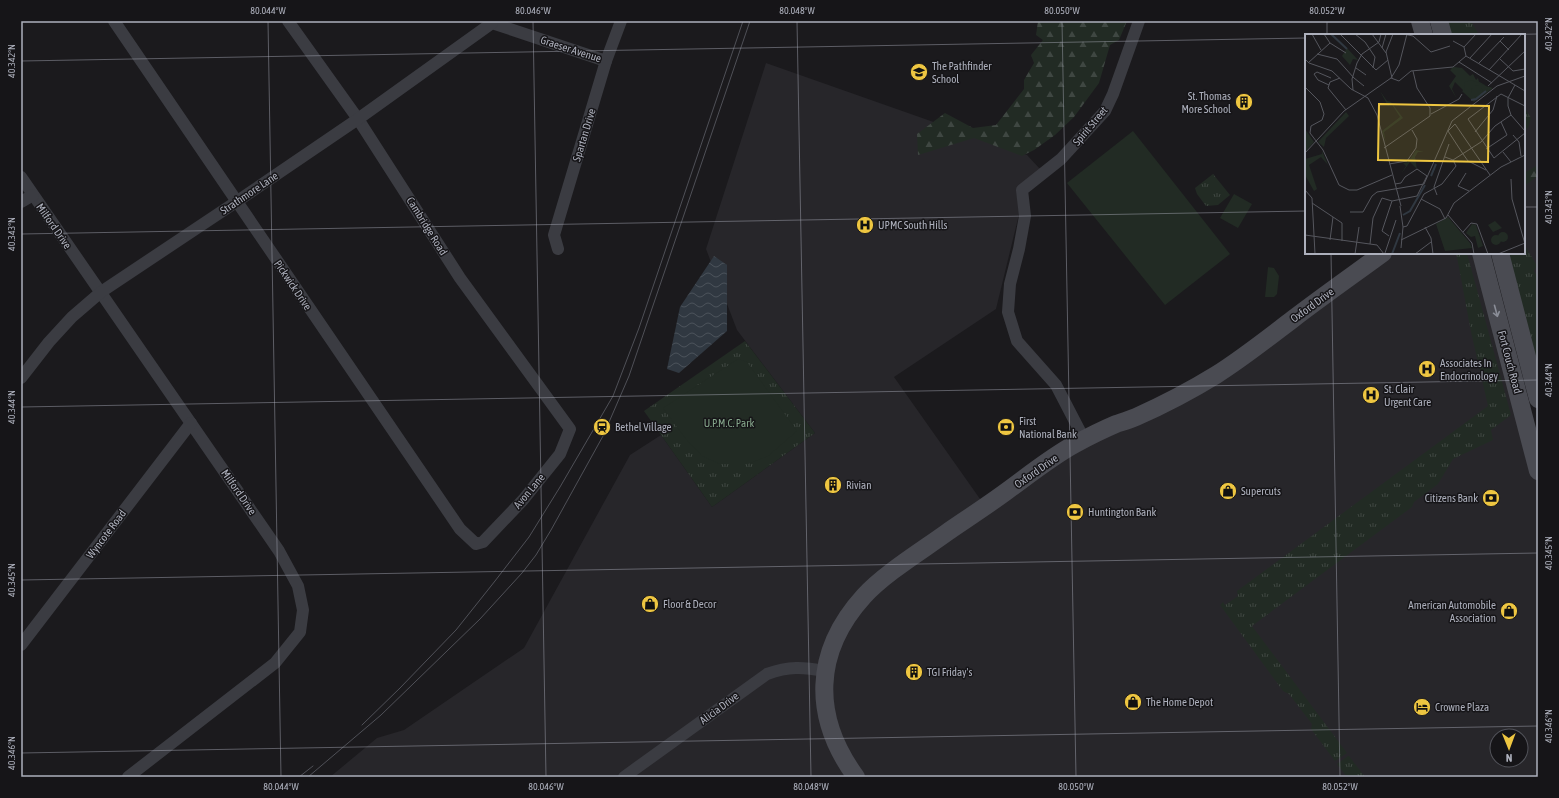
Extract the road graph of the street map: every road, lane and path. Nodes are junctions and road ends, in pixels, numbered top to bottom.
1 (114, 21) edge
2 (288, 21) edge
3 (620, 21) edge
4 (1139, 21) edge
5 (1420, 21) edge
6 (1439, 21) edge
7 (492, 22) edge
8 (1424, 34) edge
9 (1443, 34) edge
10 (606, 61) junction
11 (358, 118) junction
12 (21, 177) edge
13 (32, 195) junction
14 (21, 202) edge
15 (236, 202) junction
16 (558, 249) dead end
17 (1382, 254) edge
18 (1481, 254) edge
19 (1500, 254) edge
20 (101, 292) junction
21 (21, 378) edge
22 (1538, 399) edge
23 (191, 423) junction
24 (570, 429) joint
25 (1084, 439) junction
26 (1538, 471) edge
27 (476, 544) joint
28 (21, 646) edge
29 (825, 671) junction
30 (128, 777) edge
31 (624, 777) edge
32 (856, 777) edge

1 - 15 street, Pickwick Drive
2 - 11 street, Cambridge Road
3 - 10 street, Spartan Drive
4 - 25 street, Spirit Street
5 - 8 street
6 - 9 street
7 - 10 street, Graeser Avenue
7 - 11 street, Strathmore Lane
10 - 16 street, Spartan Drive
11 - 15 street, Strathmore Lane
11 - 24 street, Cambridge Road
12 - 13 street, Milford Drive
13 - 14 street
13 - 20 street, Milford Drive
15 - 20 street, Strathmore Lane
15 - 27 street, Pickwick Drive
17 - 25 street, Oxford Drive
18 -> 26 street, Fort Couch Road
19 - 22 street, Fort Couch Road
20 - 21 street, Strathmore Lane
20 - 23 street, Milford Drive
23 - 28 street, Wyncote Road
23 - 30 street, Milford Drive
24 - 27 street, Avon Lane
25 - 29 street, Oxford Drive
29 - 31 street, Alicia Drive
29 - 32 street, Oxford Drive

